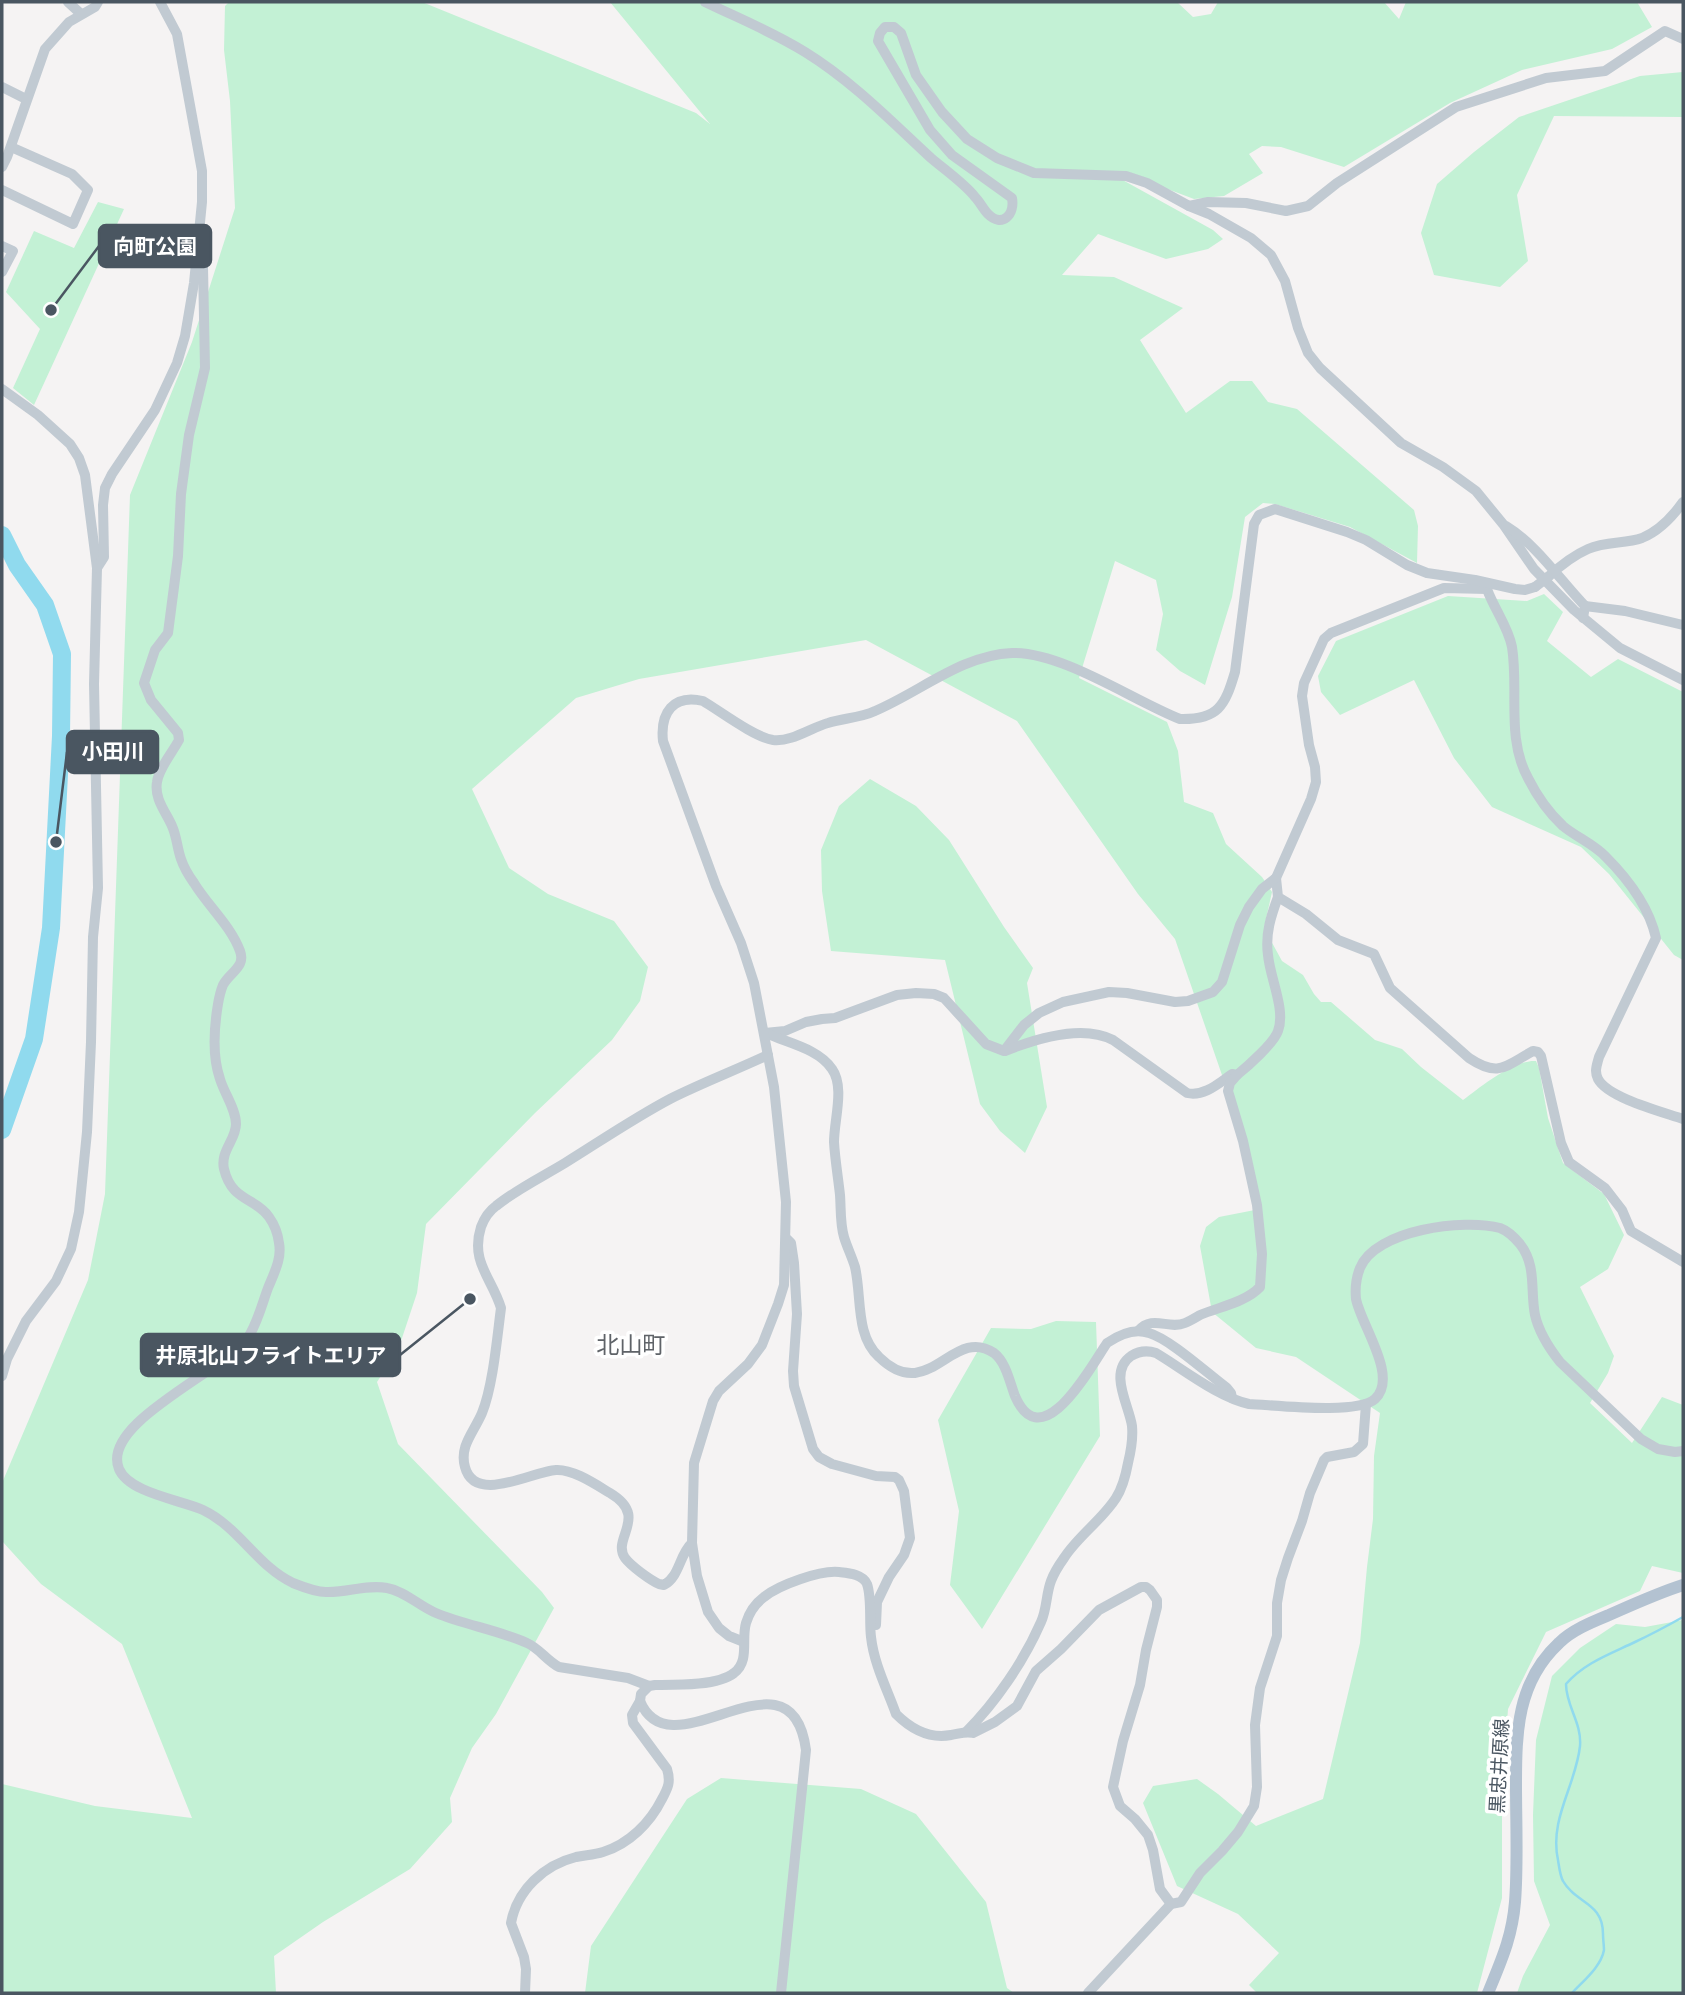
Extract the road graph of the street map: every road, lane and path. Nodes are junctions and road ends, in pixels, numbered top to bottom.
1 (68, 2) edge
2 (98, 2) edge
3 (160, 2) edge
4 (705, 2) edge
5 (81, 14) junction
6 (1683, 38) edge
7 (2, 87) edge
8 (26, 99) junction
9 (11, 146) junction
10 (2, 167) edge
11 (2, 190) edge
12 (1189, 206) junction
13 (2, 246) edge
14 (196, 255) junction
15 (2, 272) edge
16 (2, 389) edge
17 (1683, 502) edge
18 (1503, 524) junction
19 (97, 568) junction
20 (1551, 574) junction
21 (1488, 586) junction
22 (1586, 606) junction
23 (1583, 618) junction
24 (1683, 625) edge
25 (1683, 681) edge
26 (1276, 878) junction
27 (1278, 897) junction
28 (765, 1032) junction
29 (1004, 1051) junction
30 (768, 1055) junction
31 (1237, 1075) junction
32 (1683, 1119) edge
33 (786, 1238) junction
34 (1683, 1262) edge
35 (1138, 1331) junction
36 (2, 1376) edge
37 (1232, 1399) junction
38 (1366, 1404) junction
39 (1683, 1451) edge
40 (692, 1543) junction
41 (1683, 1585) edge
42 (871, 1636) junction
43 (744, 1642) junction
44 (649, 1686) junction
45 (640, 1700) junction
46 (966, 1732) junction
47 (1171, 1904) junction
48 (525, 1993) edge
49 (781, 1993) edge
50 (1088, 1993) edge
51 (1488, 1993) edge

1 - 5 street
2 - 5 street
3 - 14 street
4 - 12 street
5 - 8 street
6 - 12 street
7 - 8 street
8 - 9 street
9 - 10 street
9 - 11 street
12 - 18 street
13 - 15 street
14 - 19 street
14 - 44 street
16 - 19 street
17 - 20 street
18 - 20 street
18 - 23 street
19 - 36 street
20 - 21 street, bridge
20 - 22 street
21 - 26 street
21 - 28 street
21 - 32 street
22 - 23 street
22 - 24 street
23 - 25 street
26 - 27 street
26 - 29 street
27 - 31 street
27 - 34 street
28 - 29 street
28 - 30 street
28 - 35 street
29 - 31 street
30 - 33 street
30 - 40 street
31 - 35 street
33 - 40 street
33 - 42 street
35 - 37 street
37 - 38 street
37 - 46 street
38 - 39 street
38 - 47 street
40 - 43 street
41 - 51 main road, 黒忠井原線
42 - 43 street
42 - 46 street
43 - 44 street
44 - 45 street
45 - 48 street
45 - 49 street
46 - 47 street
47 - 50 street

